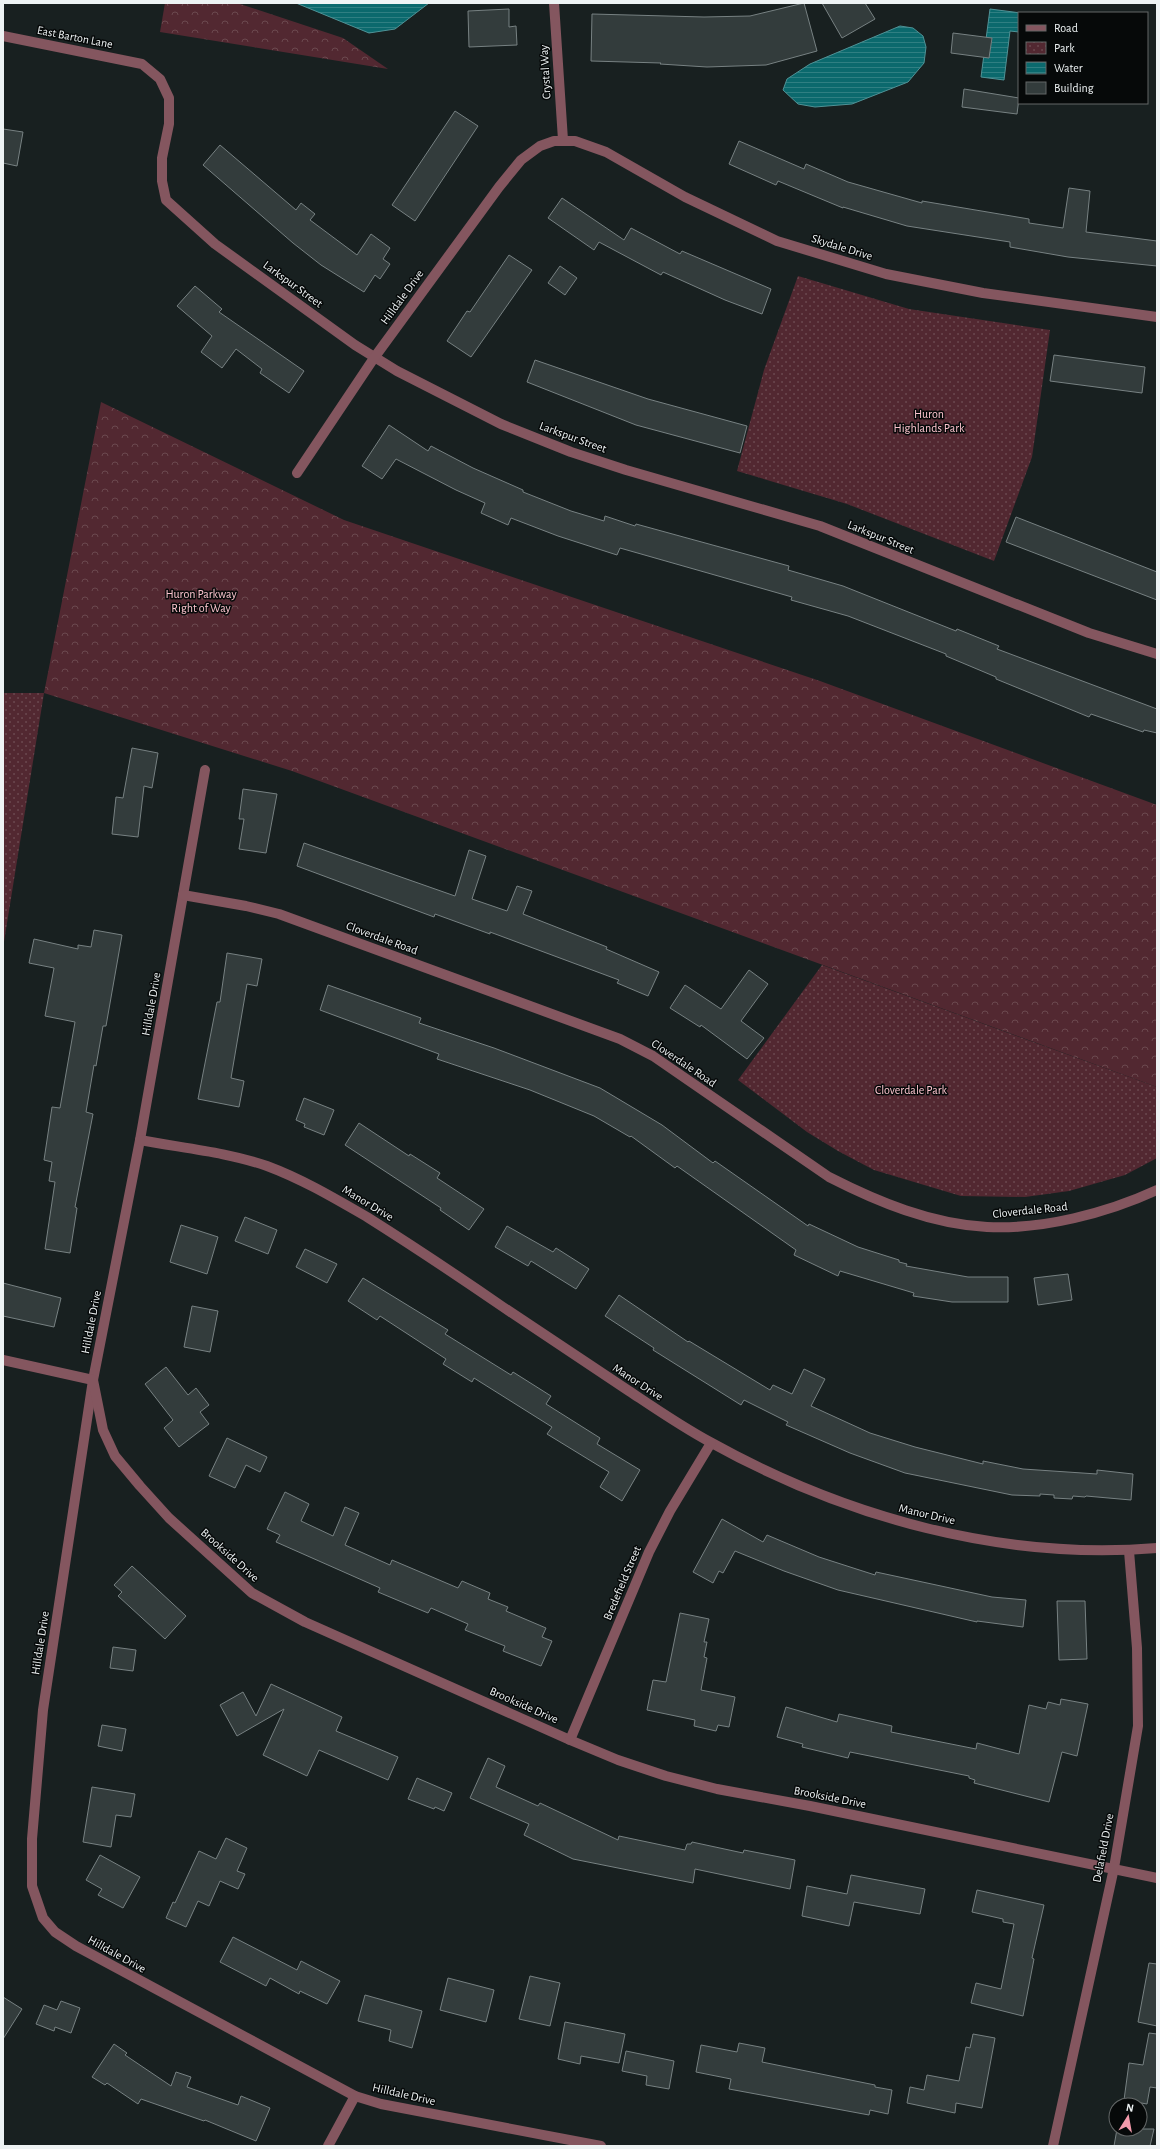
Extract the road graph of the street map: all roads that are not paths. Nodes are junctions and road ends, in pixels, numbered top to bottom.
1 (554, 3) edge
2 (3, 36) edge
3 (142, 64) joint
4 (563, 140) junction
5 (540, 146) joint
6 (1157, 317) edge
7 (374, 358) junction
8 (297, 473) dead end
9 (1157, 654) edge
10 (205, 770) dead end
11 (183, 896) junction
12 (140, 1140) junction
13 (1157, 1190) edge
14 (3, 1360) edge
15 (93, 1380) junction
16 (711, 1443) junction
17 (1157, 1548) edge
18 (1129, 1551) junction
19 (570, 1740) junction
20 (1114, 1868) junction
21 (1157, 1878) edge
22 (355, 2096) junction
23 (328, 2146) edge
24 (601, 2146) edge
25 (1053, 2146) edge

1 - 4 street, Crystal Way
2 - 3 street, East Barton Lane
3 - 7 street, Larkspur Street
4 - 5 street, Skydale Drive
4 - 6 street, Skydale Drive
5 - 7 street, Hilldale Drive
7 - 8 street, Hilldale Drive
7 - 9 street, Larkspur Street
10 - 11 street, Hilldale Drive
11 - 12 street, Hilldale Drive
11 - 13 street, Cloverdale Road
12 - 15 street, Hilldale Drive
12 - 16 street, Manor Drive
14 - 15 street
15 - 19 street, Brookside Drive
15 - 22 street, Hilldale Drive
16 - 18 street, Manor Drive
16 - 19 street, Bredefield Street
17 - 18 street, Manor Drive
18 - 20 street, Delafield Drive
19 - 20 street, Brookside Drive
20 - 21 street, Brookside Drive
20 - 25 street, Delafield Drive
22 - 23 street
22 - 24 street, Hilldale Drive

